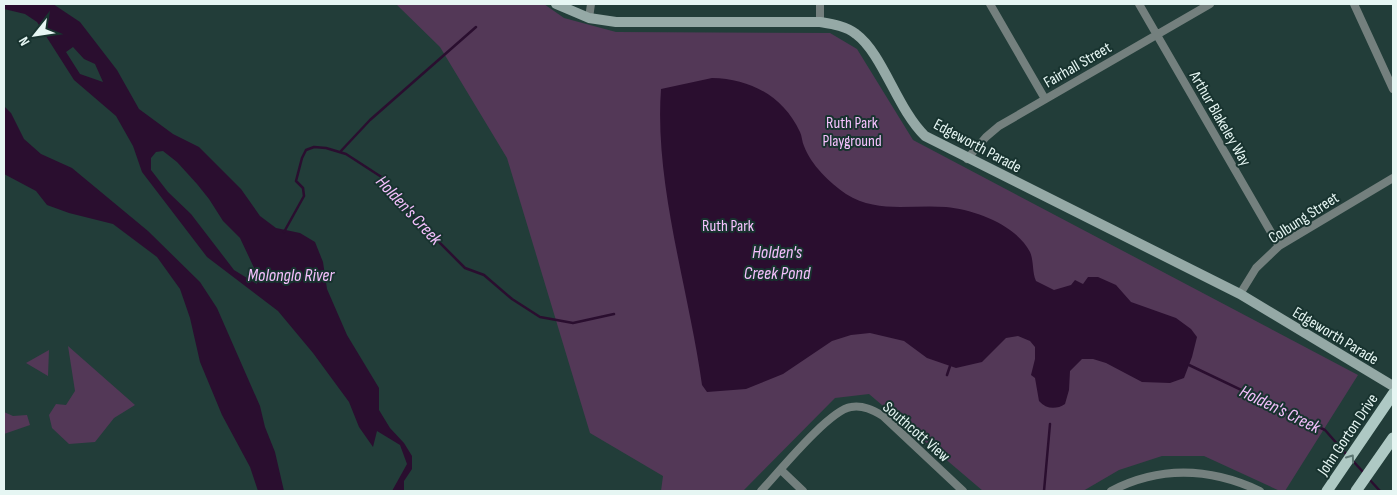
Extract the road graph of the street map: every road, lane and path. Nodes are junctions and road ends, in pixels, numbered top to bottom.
1 (556, 4) edge
2 (591, 4) edge
3 (820, 4) edge
4 (990, 4) edge
5 (1139, 4) edge
6 (1210, 4) edge
7 (1354, 4) edge
8 (589, 18) junction
9 (820, 22) junction
10 (1157, 34) junction
11 (1393, 89) edge
12 (1045, 99) junction
13 (967, 159) junction
14 (1393, 178) edge
15 (1279, 246) junction
16 (1240, 294) junction
17 (1393, 386) edge
18 (1393, 394) edge
19 (1393, 438) edge
20 (781, 470) junction
21 (761, 491) edge
22 (803, 491) edge
23 (964, 491) edge
24 (1111, 491) edge
25 (1260, 491) edge
26 (1328, 491) edge
27 (1356, 491) edge

1 - 8 street, Edgeworth Parade
2 - 8 street
3 - 9 street
4 - 12 street
5 - 10 street, Arthur Blakeley Way
6 - 10 street, Fairhall Street
7 - 11 street
8 - 9 street, Edgeworth Parade
9 - 13 street, Edgeworth Parade
10 - 12 street, Fairhall Street
10 - 15 street, Arthur Blakeley Way
12 - 13 street, Fairhall Street
13 - 16 street, Edgeworth Parade
14 - 15 street, Colbung Street
15 - 16 street, Colbung Street
16 - 17 street, Edgeworth Parade
26 -> 18 main road, John Gorton Drive
19 - 27 main road
20 - 21 street, Southcott View
20 - 22 street
20 - 23 street, Southcott View
24 - 25 street

